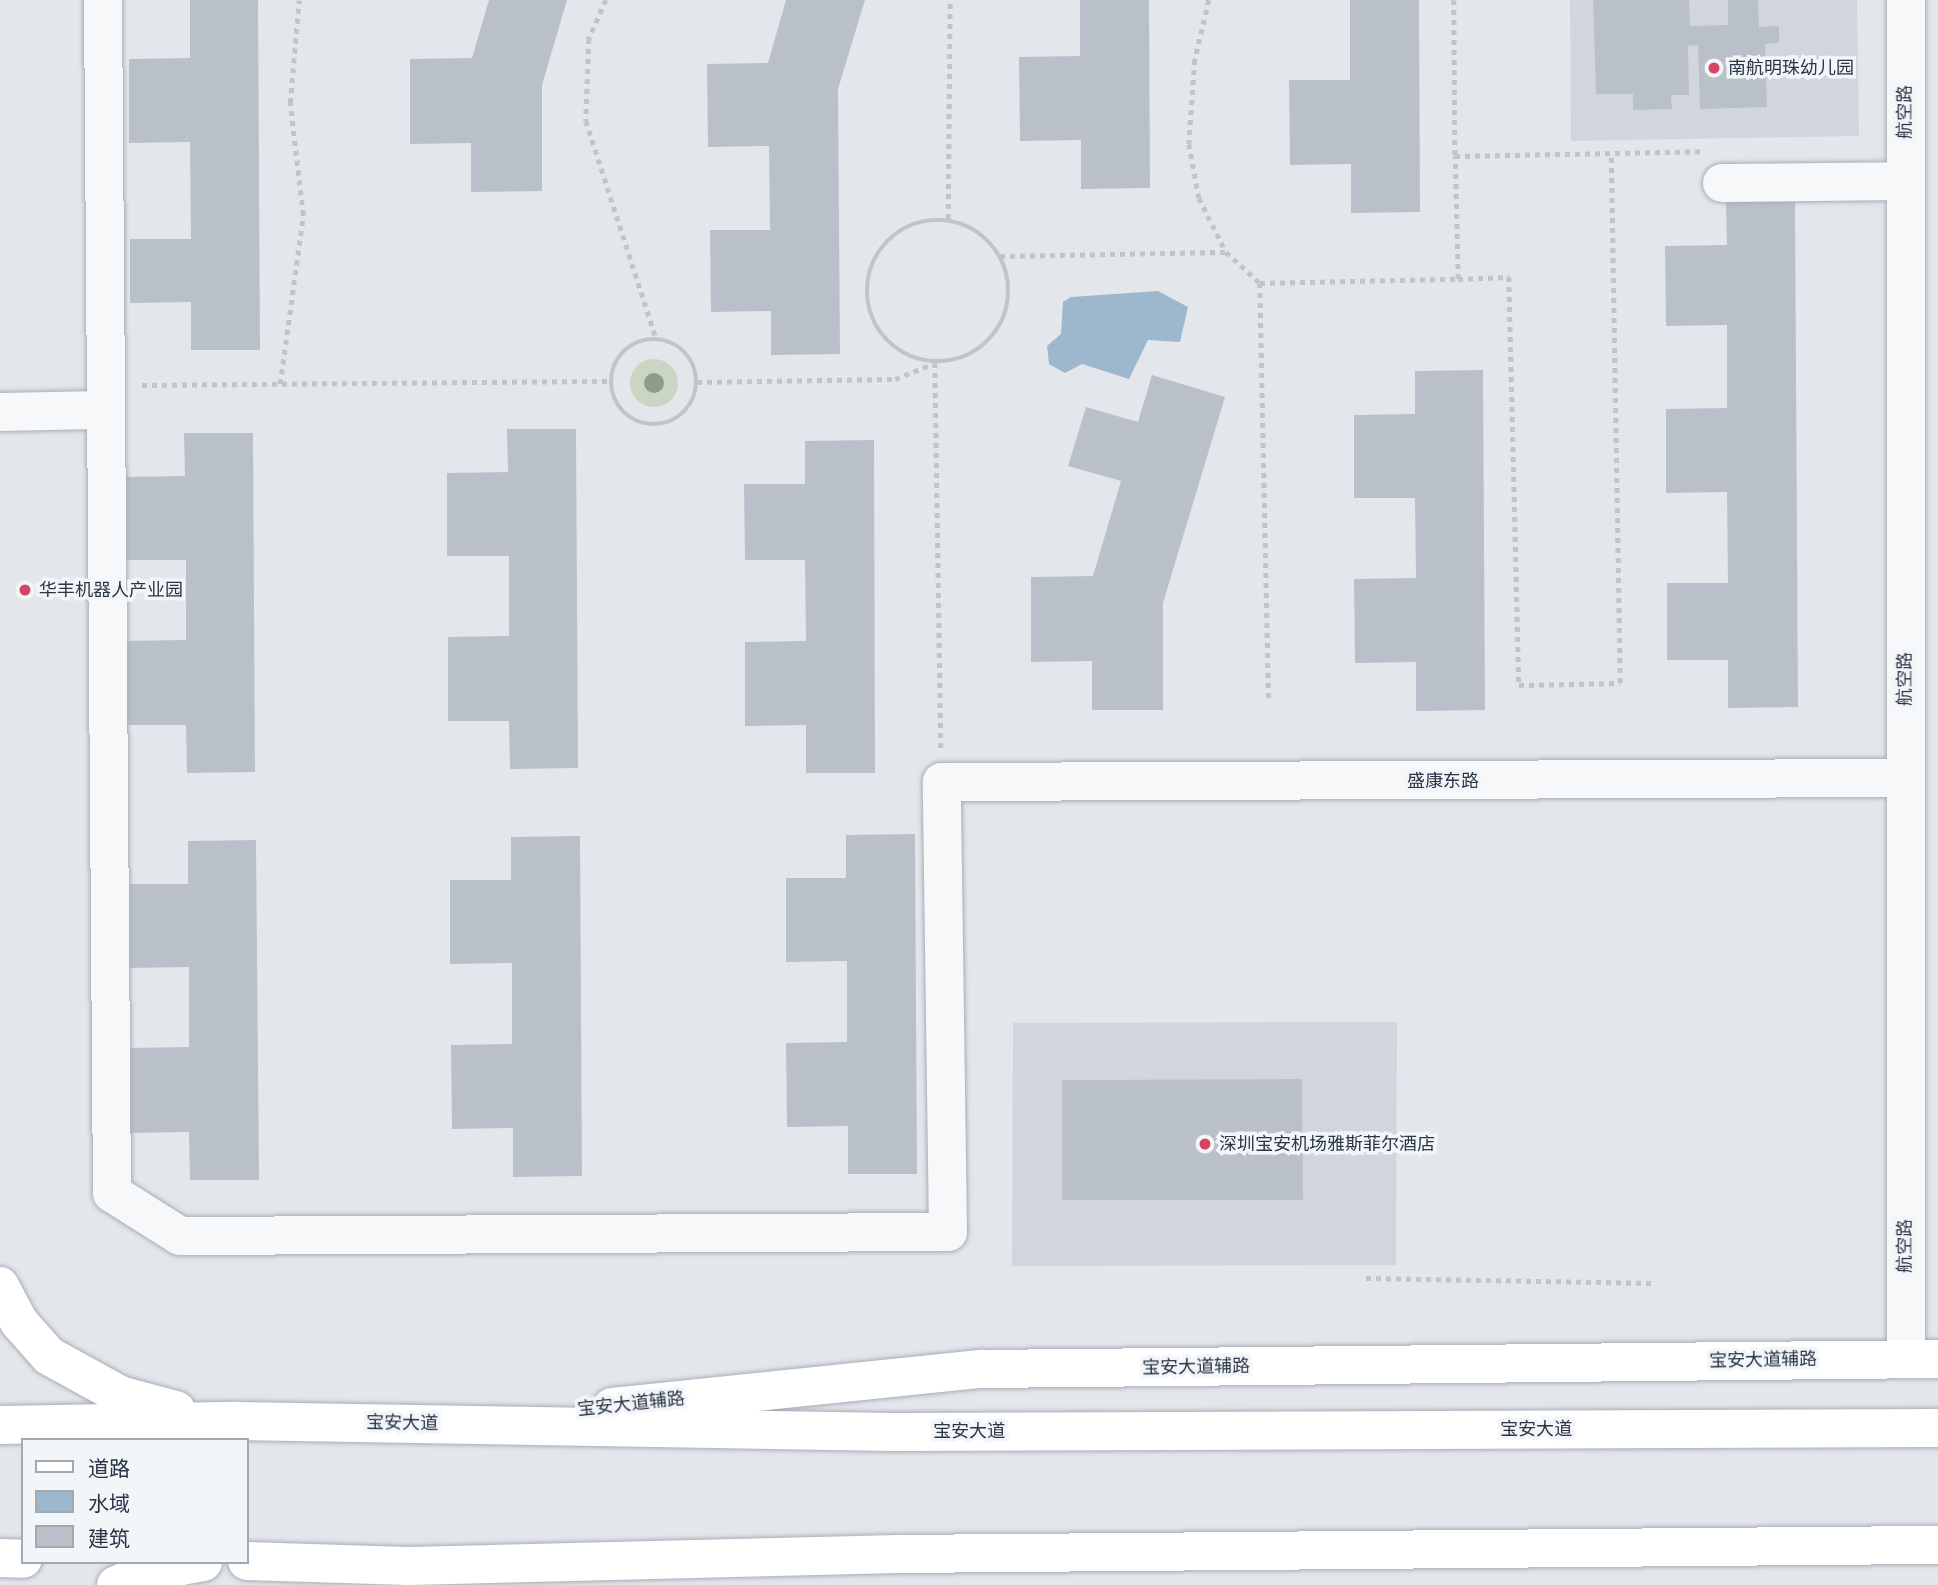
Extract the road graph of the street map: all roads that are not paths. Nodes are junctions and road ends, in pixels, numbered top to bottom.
1 (103, 0) edge
2 (1906, 0) edge
3 (1721, 167) road end
4 (1906, 181) junction
5 (106, 398) junction
6 (0, 412) edge
7 (1905, 778) junction
8 (0, 1286) edge
9 (1922, 1359) edge
10 (237, 1421) junction
11 (458, 1424) junction
12 (0, 1425) edge
13 (1938, 1428) edge
14 (1938, 1545) edge
15 (0, 1558) edge
16 (21, 1559) edge
17 (248, 1561) edge
18 (192, 1564) edge
19 (408, 1566) junction
20 (116, 1585) edge
21 (589, 1585) edge

1 - 5 street
2 - 4 street, 航空路
3 - 4 street
4 - 7 street, 航空路
5 - 6 street
5 - 7 street, 盛康东路
7 - 9 street, 航空路
8 - 10 main road
9 - 11 main road, 宝安大道辅路
10 - 11 main road, 宝安大道
10 - 12 main road, 宝安大道
11 - 13 main road, 宝安大道
14 - 19 main road
15 - 16 main road
17 - 19 main road
18 - 20 main road
19 - 21 main road

